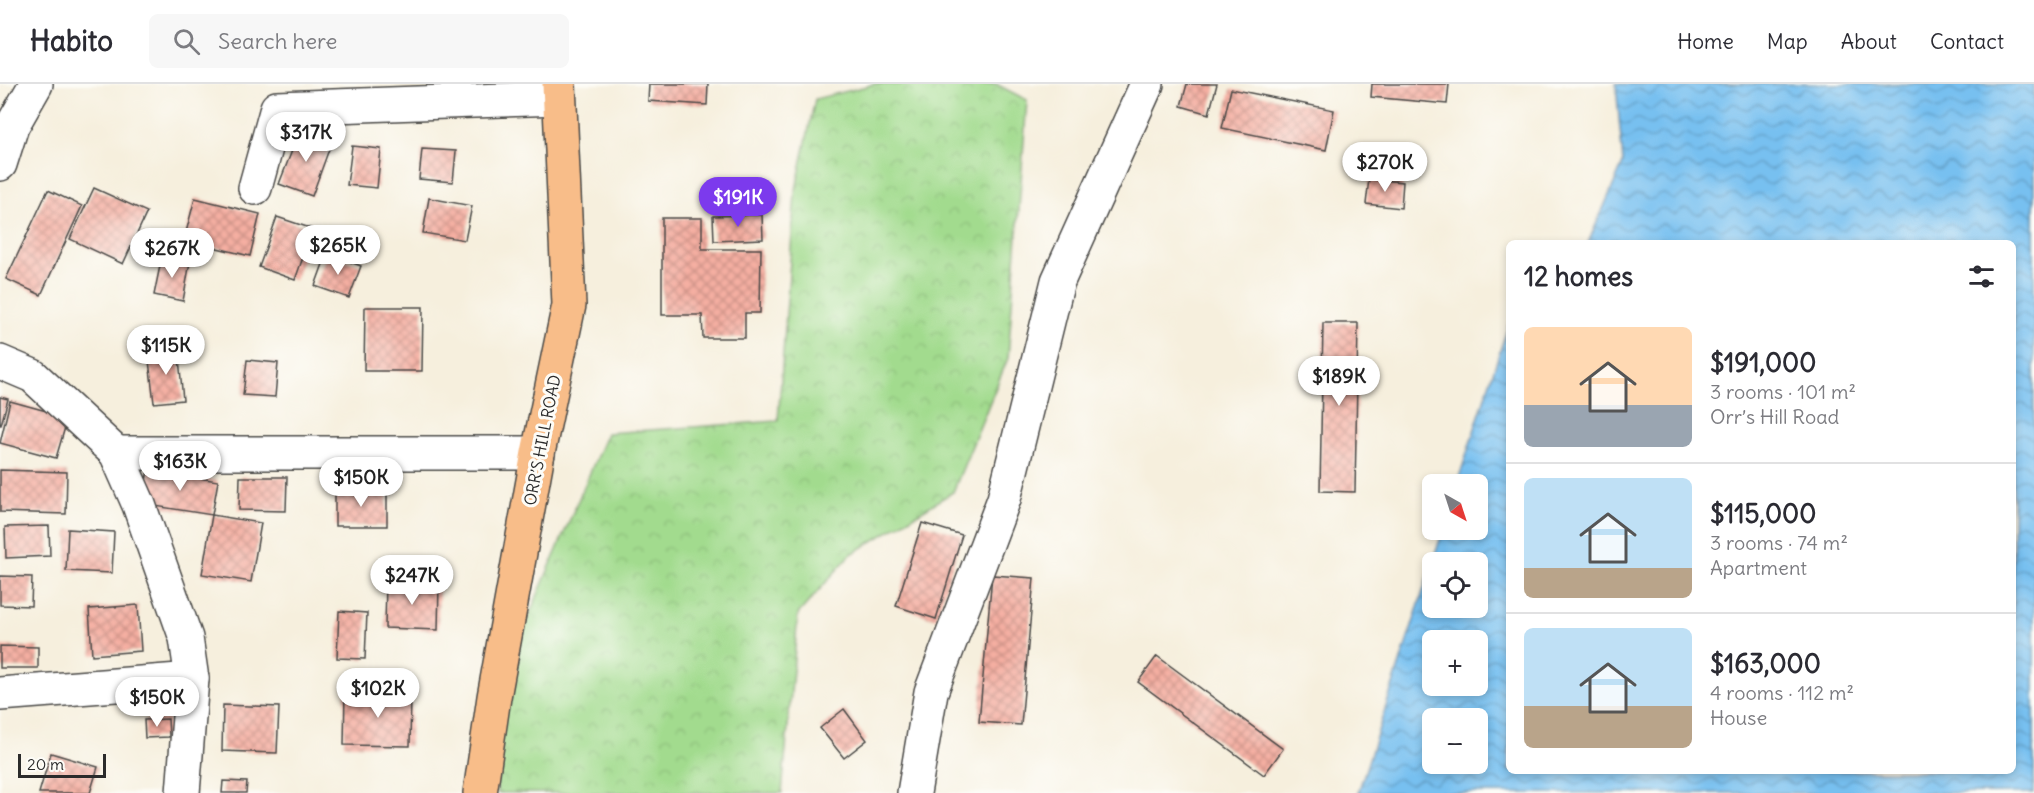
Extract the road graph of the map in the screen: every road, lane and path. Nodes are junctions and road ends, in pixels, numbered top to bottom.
1 (36, 84) edge
2 (1147, 84) edge
3 (559, 91) edge
4 (0, 164) edge
5 (255, 188) dead end
6 (0, 362) edge
7 (116, 453) junction
8 (538, 453) junction
9 (192, 679) junction
10 (0, 694) edge
11 (183, 793) edge
12 (480, 793) edge
13 (914, 793) edge

1 - 4 street
2 - 13 street
3 - 5 street
3 - 8 main road, ORR’S HILL ROAD
6 - 7 street
7 - 8 street
7 - 9 street
8 - 12 main road, ORR’S HILL ROAD
9 - 10 street
9 - 11 street

